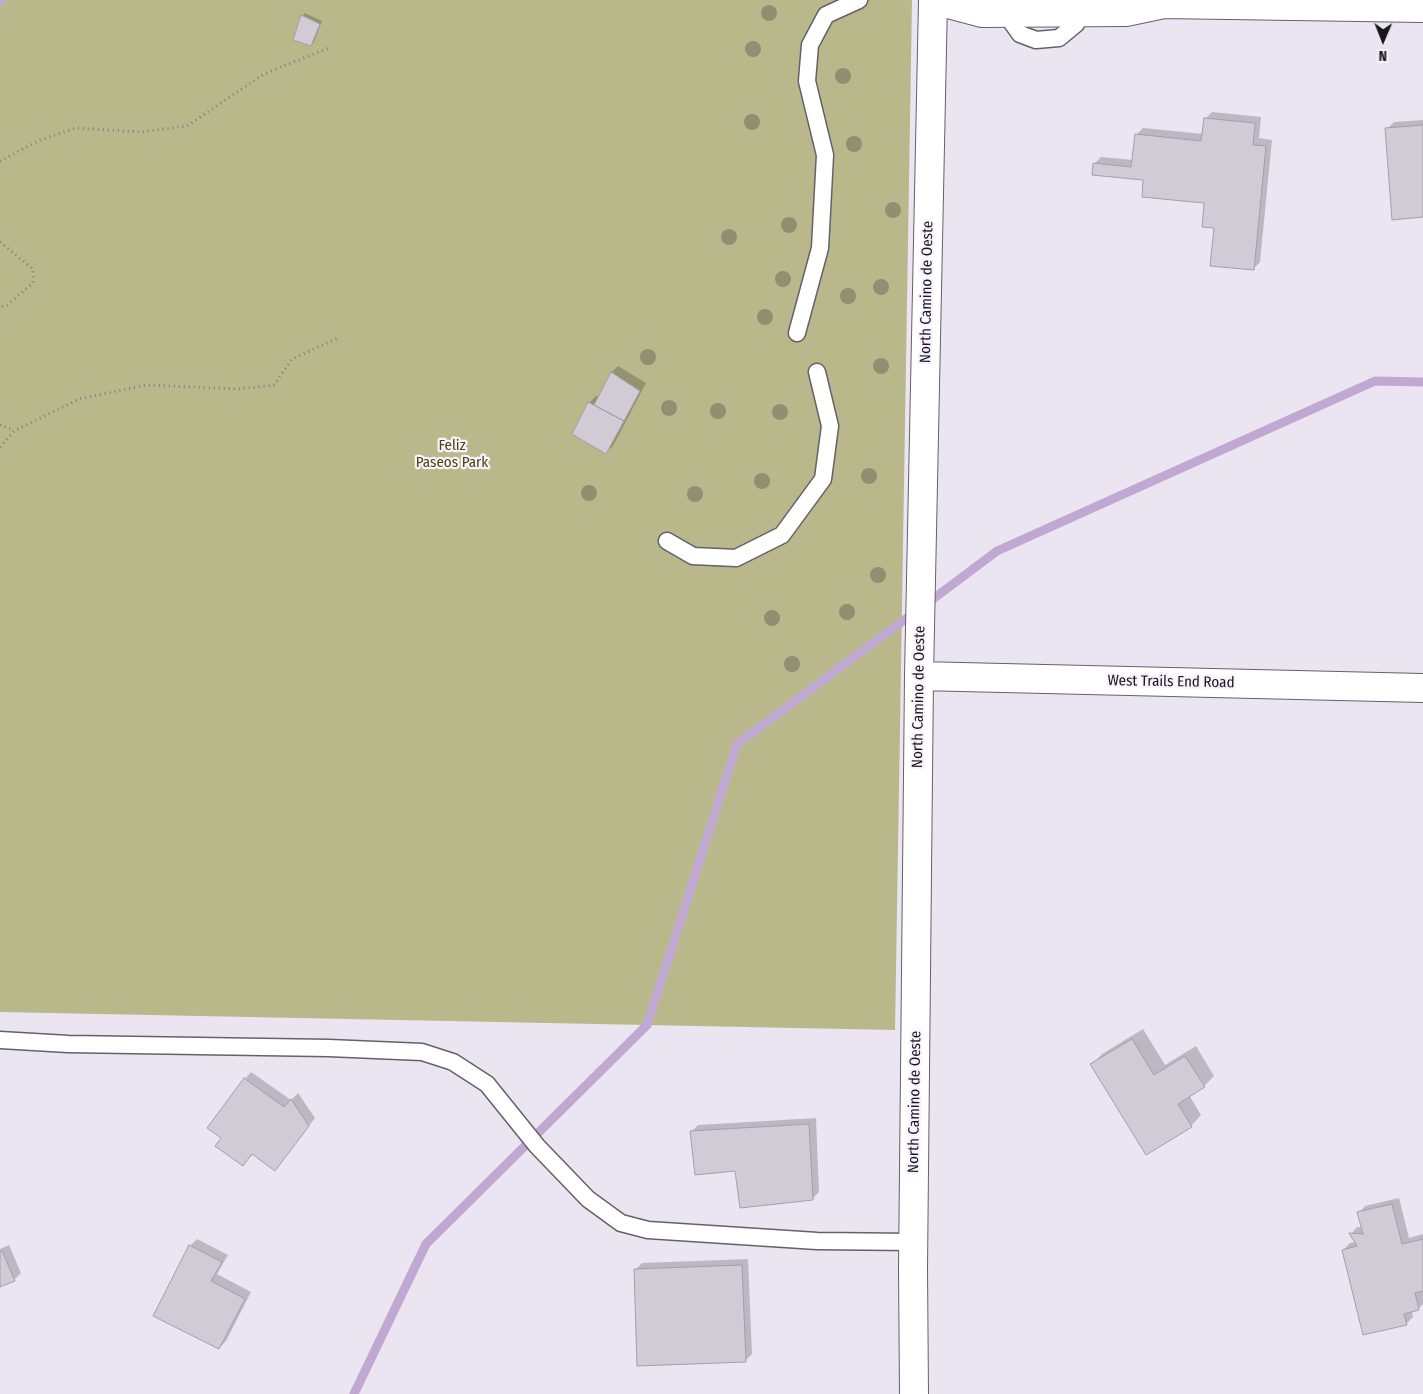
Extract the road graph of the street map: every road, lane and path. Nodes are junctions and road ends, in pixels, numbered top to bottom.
1 (858, 0) edge
2 (918, 0) edge
3 (933, 0) edge
4 (1161, 2) edge
5 (1083, 6) edge
6 (1423, 8) edge
7 (331, 47) dead end
8 (0, 161) edge
9 (0, 242) edge
10 (0, 307) edge
11 (798, 333) dead end
12 (338, 338) dead end
13 (817, 372) dead end
14 (0, 425) edge
15 (14, 431) junction
16 (0, 447) edge
17 (667, 541) dead end
18 (919, 676) junction
19 (1423, 688) edge
20 (0, 1040) edge
21 (913, 1242) junction
22 (914, 1394) edge

1 - 11 lane
2 - 3 lane
3 - 5 street
3 - 18 street, North Camino de Oeste
4 - 5 street
4 - 6 street
7 - 8 path
9 - 10 path
12 - 15 path
13 - 17 lane
14 - 15 path
15 - 16 path
18 - 19 street, West Trails End Road
18 - 21 street, North Camino de Oeste
20 - 21 lane
21 - 22 street, North Camino de Oeste

